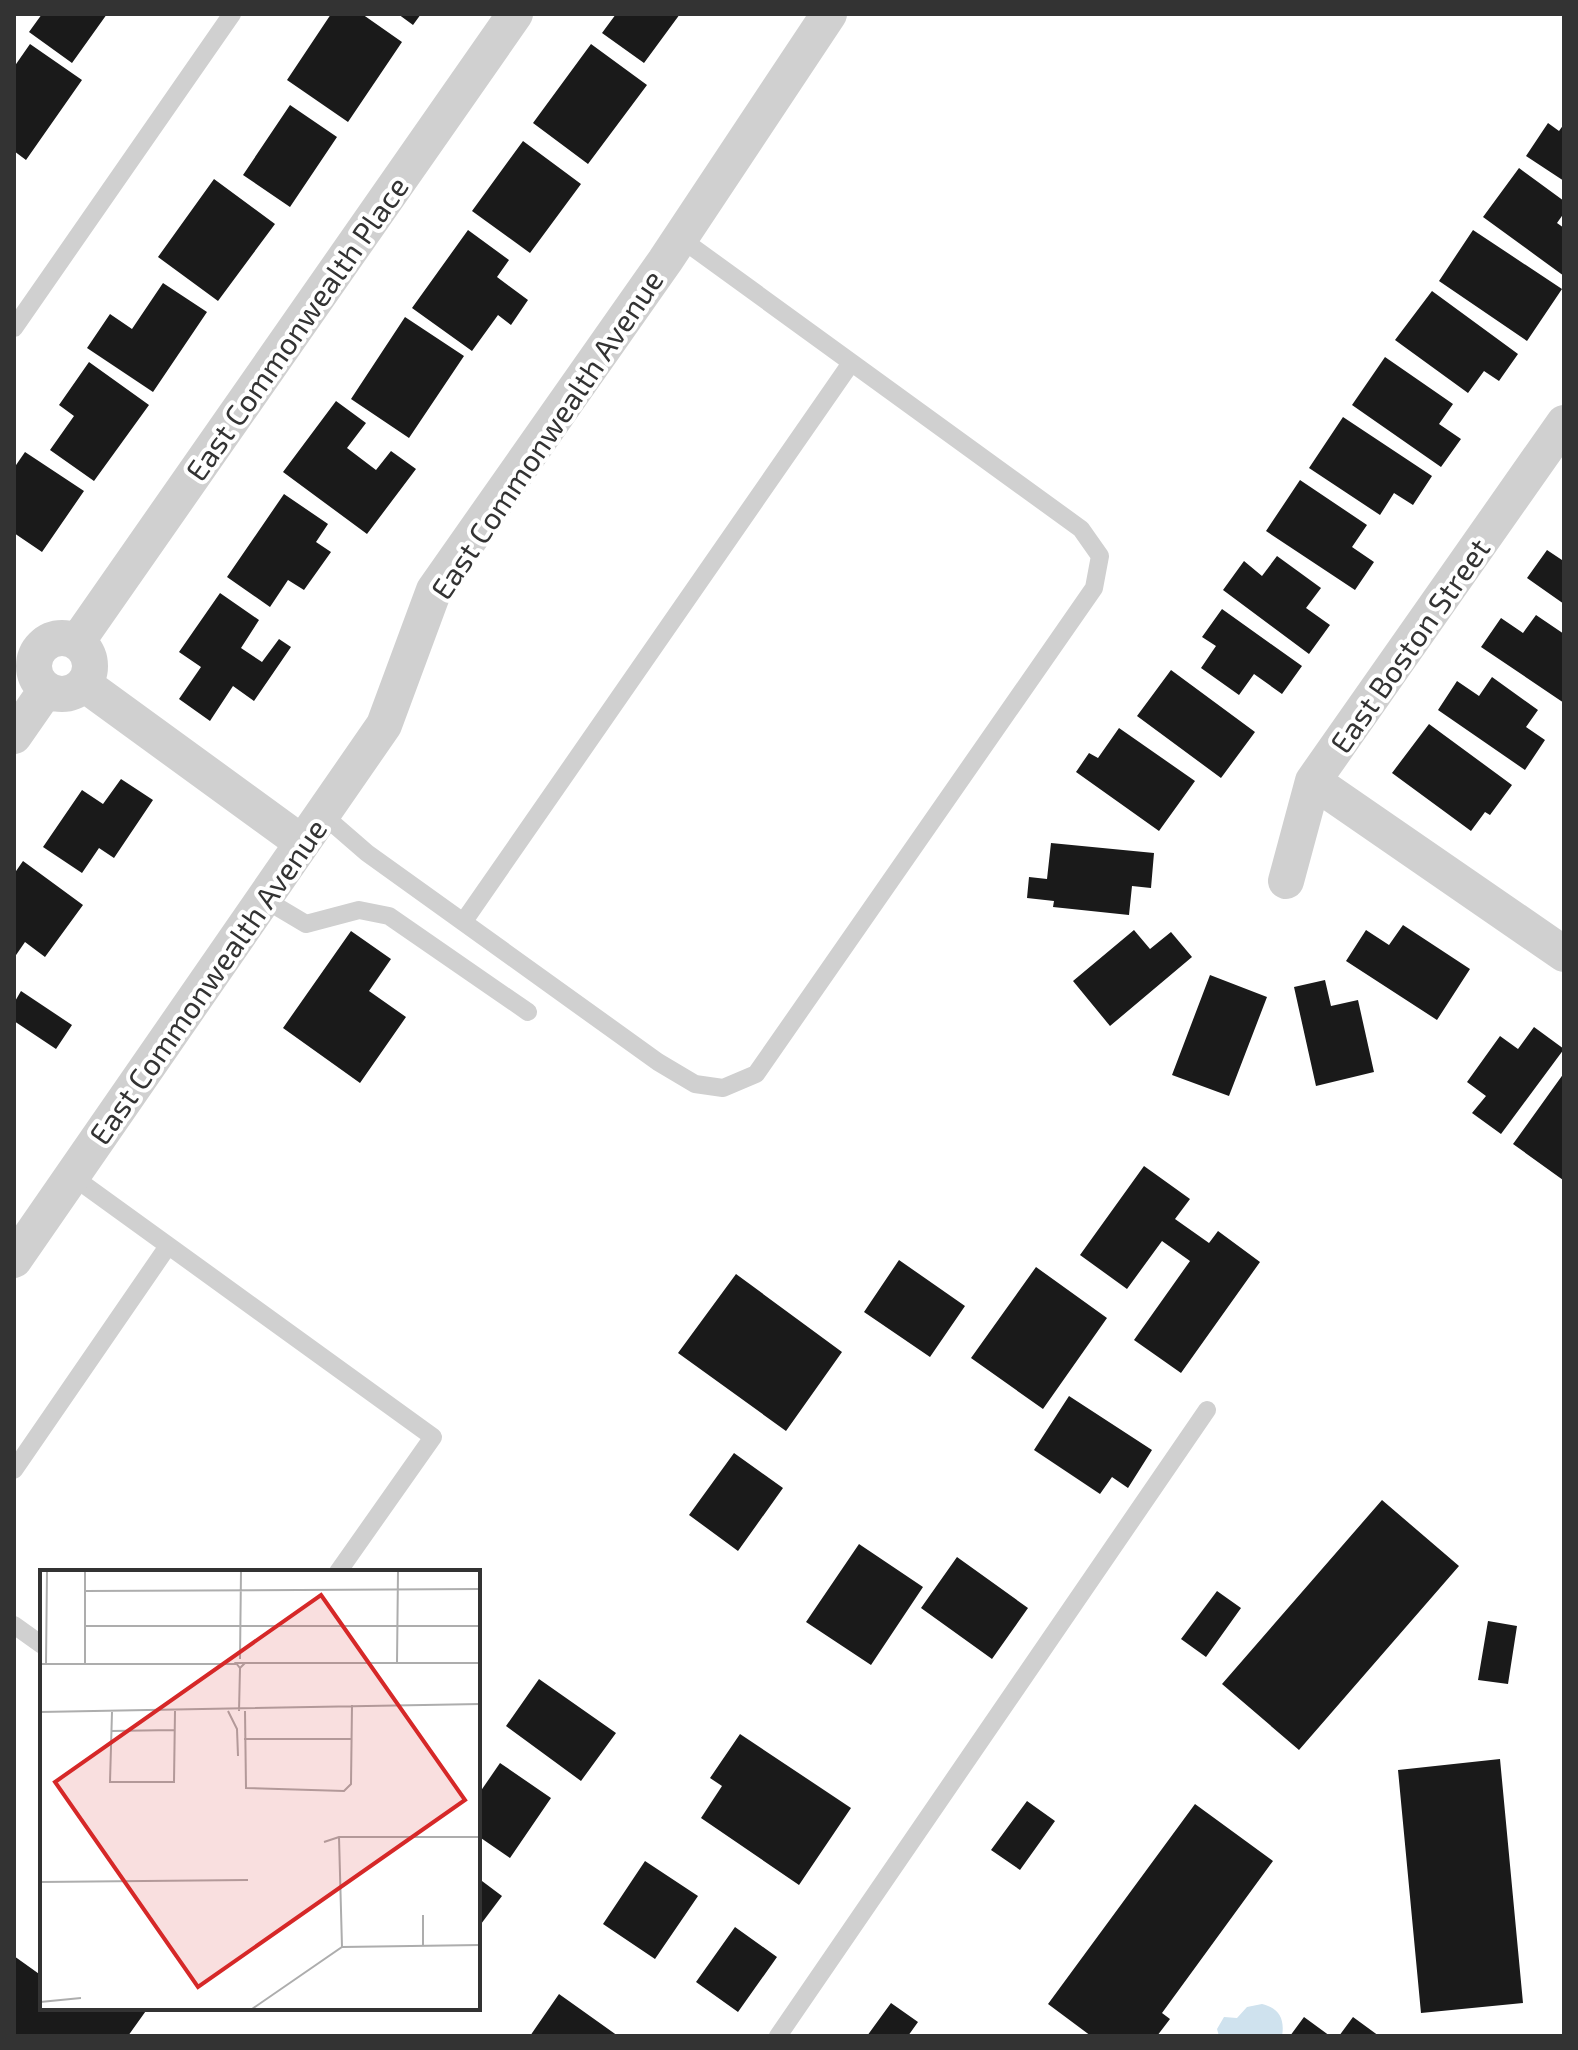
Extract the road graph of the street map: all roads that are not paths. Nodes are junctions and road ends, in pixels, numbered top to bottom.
1 (232, 14) edge
2 (515, 14) edge
3 (829, 14) edge
4 (680, 238) junction
5 (14, 328) edge
6 (851, 363) junction
7 (1564, 423) edge
8 (26, 641) edge
9 (77, 642) junction
10 (84, 684) junction
11 (46, 690) junction
12 (14, 736) edge
13 (1313, 781) junction
14 (312, 828) junction
15 (1286, 881) dead end
16 (264, 899) junction
17 (464, 921) junction
18 (1564, 954) edge
19 (528, 1012) dead end
20 (72, 1176) junction
21 (168, 1246) junction
22 (14, 1260) edge
23 (1207, 1410) dead end
24 (14, 1470) edge
25 (339, 1570) edge
26 (14, 1625) edge
27 (40, 1644) edge
28 (778, 2036) edge

1 - 5 lane
2 - 9 street, East Commonwealth Place
3 - 4 street, East Commonwealth Avenue
4 - 6 lane
4 - 14 street, East Commonwealth Avenue
6 - 17 lane
6 - 17 lane
7 - 13 street, East Boston Street
8 - 9 street
8 - 11 street
9 - 10 street
10 - 11 street
10 - 14 street
11 - 12 street
13 - 15 street, East Boston Street
13 - 18 street
14 - 16 street, East Commonwealth Avenue
14 - 17 lane
16 - 19 lane
16 - 20 street, East Commonwealth Avenue
20 - 21 lane
20 - 22 street, East Commonwealth Avenue
21 - 24 lane
21 - 25 lane
23 - 28 lane
26 - 27 lane

